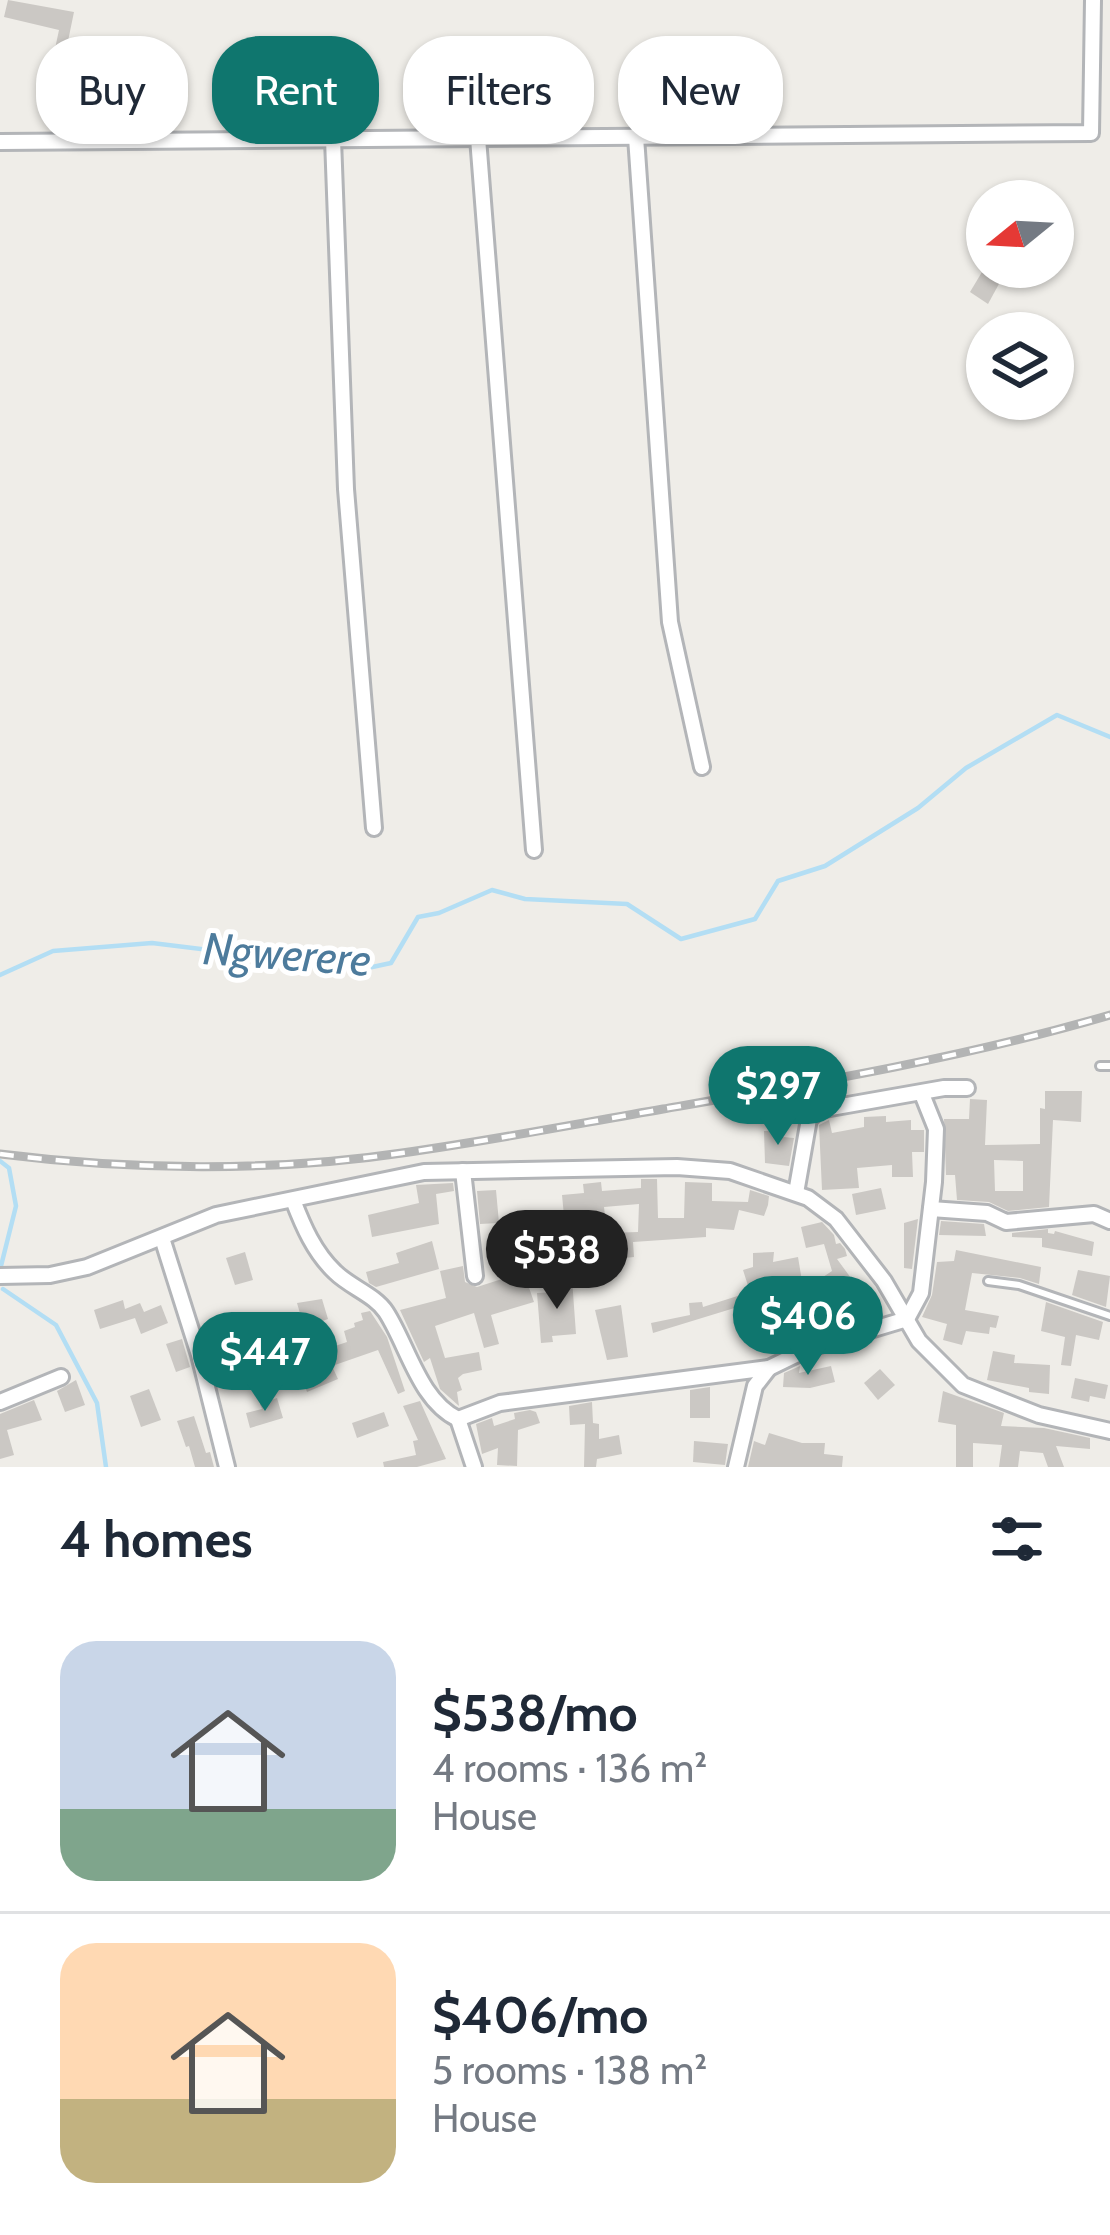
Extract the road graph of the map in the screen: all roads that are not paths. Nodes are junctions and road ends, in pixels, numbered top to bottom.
1 (1093, 0) edge
2 (783, 135) edge
3 (212, 140) edge
4 (0, 142) edge
5 (333, 144) edge
6 (478, 144) edge
7 (637, 144) edge
8 (702, 766) dead end
9 (374, 828) dead end
10 (534, 850) dead end
11 (1100, 1066) dead end
12 (1110, 1066) edge
13 (967, 1088) dead end
14 (922, 1094) junction
15 (463, 1171) junction
16 (796, 1193) junction
17 (293, 1200) junction
18 (932, 1209) junction
19 (1110, 1221) edge
20 (162, 1238) junction
21 (0, 1276) edge
22 (475, 1276) dead end
23 (988, 1281) dead end
24 (1110, 1316) edge
25 (907, 1319) junction
26 (769, 1368) junction
27 (61, 1377) dead end
28 (0, 1402) edge
29 (458, 1419) junction
30 (1110, 1431) edge
31 (227, 1467) edge
32 (474, 1467) edge
33 (736, 1467) edge

1 - 2 street
3 - 4 street
5 - 9 street
6 - 10 street
7 - 8 street
11 - 12 lane
13 - 14 street
14 - 16 street
14 - 18 street
15 - 16 street
15 - 17 street
15 - 22 street
16 - 25 street
17 - 20 street
17 - 29 street
18 - 19 street
18 - 25 street
20 - 21 street
20 - 31 street
23 - 24 lane
25 - 26 street
25 - 30 street
26 - 29 street
26 - 33 street
27 - 28 street
29 - 32 street

